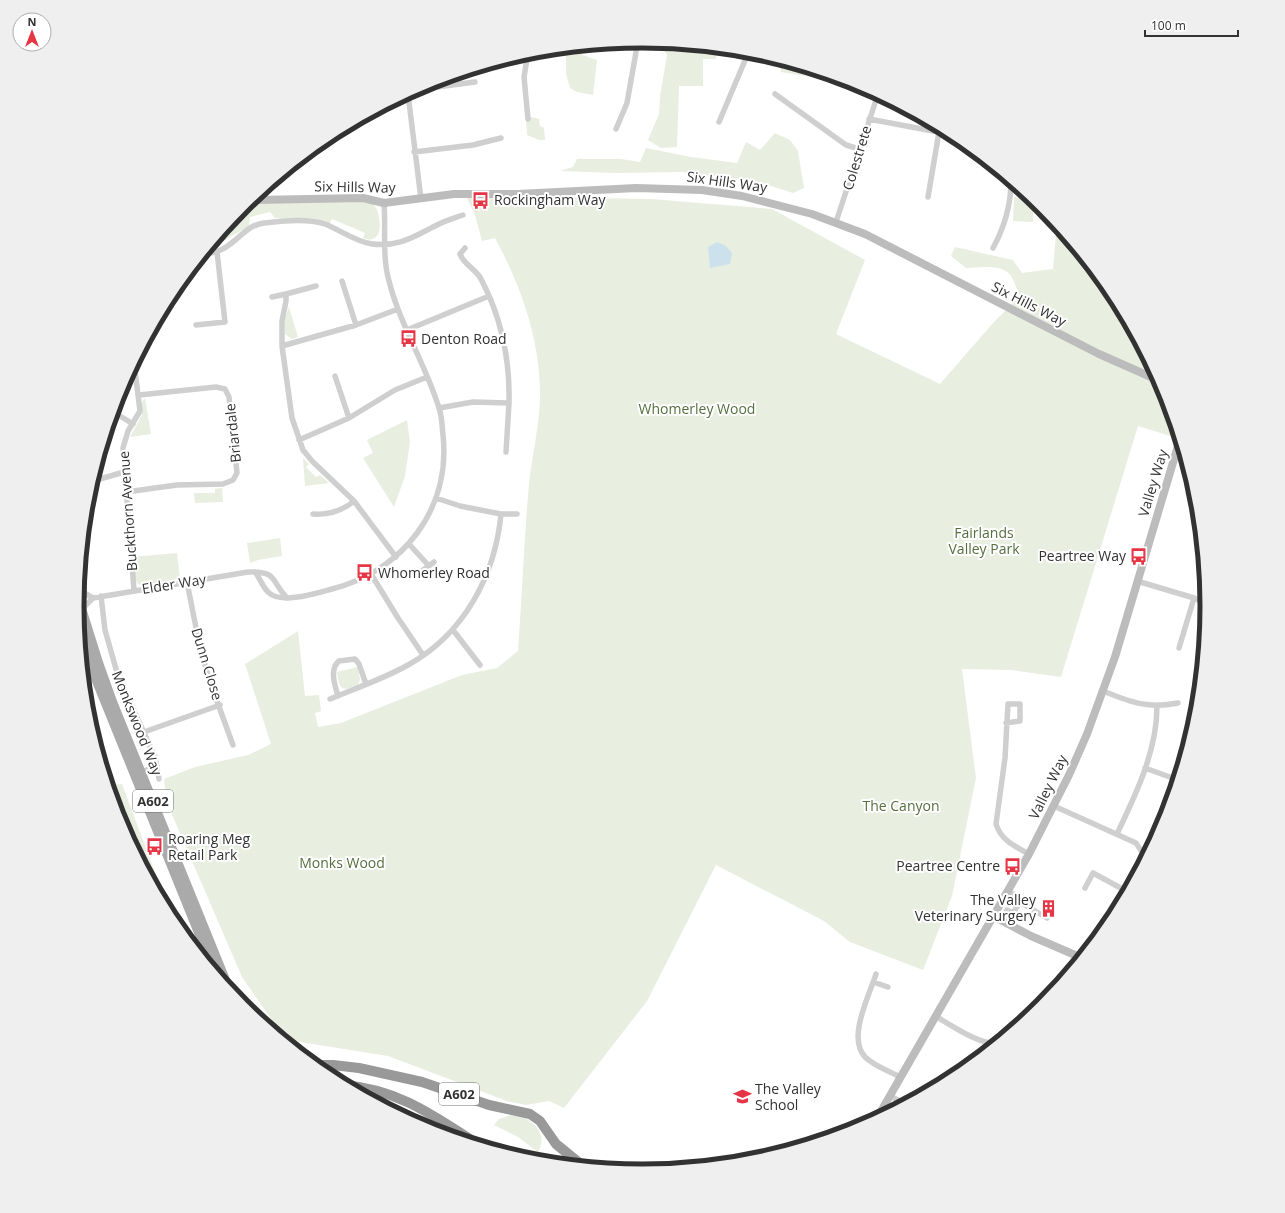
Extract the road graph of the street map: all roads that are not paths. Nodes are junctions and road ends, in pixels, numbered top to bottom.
1 (637, 48) edge
2 (746, 58) edge
3 (527, 61) edge
4 (475, 82) dead end
5 (441, 86) edge
6 (775, 94) dead end
7 (409, 100) edge
8 (876, 100) edge
9 (528, 119) dead end
10 (869, 119) junction
11 (719, 122) dead end
12 (616, 128) dead end
13 (936, 131) edge
14 (939, 133) edge
15 (502, 138) dead end
16 (859, 149) junction
17 (414, 152) junction
18 (1011, 187) edge
19 (928, 197) dead end
20 (421, 199) junction
21 (261, 200) edge
22 (384, 203) junction
23 (463, 215) dead end
24 (836, 222) junction
25 (386, 243) junction
26 (465, 248) dead end
27 (993, 248) dead end
28 (217, 252) junction
29 (211, 253) edge
30 (342, 281) dead end
31 (316, 286) dead end
32 (286, 294) junction
33 (488, 296) junction
34 (272, 297) dead end
35 (398, 309) junction
36 (196, 325) dead end
37 (356, 325) junction
38 (407, 330) junction
39 (282, 346) junction
40 (136, 373) edge
41 (335, 376) dead end
42 (427, 377) junction
43 (1151, 377) edge
44 (139, 395) junction
45 (509, 403) junction
46 (439, 408) junction
47 (118, 416) edge
48 (349, 418) junction
49 (133, 424) junction
50 (299, 440) junction
51 (1177, 447) edge
52 (506, 452) dead end
53 (124, 472) junction
54 (99, 478) edge
55 (126, 492) junction
56 (436, 498) junction
57 (354, 501) junction
58 (313, 514) dead end
59 (501, 514) junction
60 (517, 514) dead end
61 (409, 544) junction
62 (396, 557) junction
63 (434, 562) dead end
64 (429, 566) junction
65 (423, 570) dead end
66 (255, 572) junction
67 (371, 574) junction
68 (1137, 581) junction
69 (187, 582) junction
70 (134, 590) junction
71 (84, 593) edge
72 (100, 596) junction
73 (93, 598) junction
74 (287, 598) junction
75 (1194, 598) junction
76 (1201, 601) edge
77 (84, 607) edge
78 (84, 620) edge
79 (453, 630) junction
80 (1179, 648) dead end
81 (86, 654) edge
82 (423, 655) junction
83 (480, 665) dead end
84 (366, 684) junction
85 (1103, 691) junction
86 (338, 696) junction
87 (330, 699) dead end
88 (1178, 703) dead end
89 (220, 705) junction
90 (1157, 706) junction
91 (1006, 723) dead end
92 (144, 732) junction
93 (233, 745) dead end
94 (156, 766) junction
95 (1145, 768) junction
96 (141, 772) junction
97 (1173, 778) edge
98 (160, 779) dead end
99 (1054, 806) junction
100 (1117, 834) junction
101 (1028, 854) junction
102 (1143, 854) edge
103 (1085, 888) dead end
104 (1124, 890) edge
105 (1007, 891) junction
106 (1020, 902) junction
107 (993, 916) junction
108 (1047, 918) dead end
109 (1001, 920) junction
110 (1078, 956) edge
111 (208, 957) edge
112 (876, 974) dead end
113 (224, 976) edge
114 (873, 982) junction
115 (888, 987) dead end
116 (935, 1016) junction
117 (991, 1042) edge
118 (324, 1065) edge
119 (900, 1077) junction
120 (359, 1087) edge
121 (890, 1096) junction
122 (901, 1101) edge
123 (881, 1111) edge
124 (465, 1136) edge
125 (577, 1161) edge

1 - 12 street
2 - 11 street
3 - 9 street
4 - 5 street
6 - 16 street
7 - 17 street
8 - 10 street, Colestrete
10 - 13 street
10 - 16 street, Colestrete
14 - 19 street
15 - 17 street
16 - 24 street, Colestrete
17 - 20 street
18 - 27 street
20 - 22 street, Six Hills Way
20 - 24 street, Six Hills Way
21 - 22 street, Six Hills Way
22 - 25 street
23 - 25 street
24 - 43 street, Six Hills Way
25 - 28 street
25 - 35 street
26 - 33 street
28 - 29 street
28 - 36 street
30 - 37 street
31 - 32 street
32 - 34 street
32 - 39 street
33 - 38 street
33 - 45 street
35 - 37 street
35 - 38 street
37 - 39 street
38 - 42 street
39 - 50 street
40 - 44 street, Buckthorn Avenue
41 - 48 street
42 - 46 street
42 - 48 street
44 - 49 street, Buckthorn Avenue
44 - 55 street, Briardale
45 - 46 street
45 - 52 street
46 - 56 street
47 - 49 street
48 - 50 street
49 - 53 street, Buckthorn Avenue
50 - 57 street
51 - 68 street, Valley Way
53 - 54 street
53 - 55 street, Buckthorn Avenue
55 - 70 street, Buckthorn Avenue
56 - 59 street
56 - 61 street
57 - 58 street
57 - 62 street
59 - 60 street
59 - 79 street
61 - 62 street
61 - 64 street
62 - 67 street
63 - 64 street
64 - 65 street
66 - 69 street, Elder Way
66 - 74 street
66 - 74 street, Elder Way
67 - 74 street
67 - 82 street
68 - 75 street
68 - 85 street, Valley Way
69 - 70 street, Elder Way
69 - 89 street, Dunn Close
70 - 72 street, Elder Way
71 - 73 street
72 - 73 street, Elder Way
72 - 92 street
73 - 77 street, Elder Way
75 - 76 street
75 - 80 street
78 - 96 main road, Monkswood Way / A602
79 - 82 street
79 - 83 street
81 - 111 main road, Monkswood Way / A602
82 - 84 street
84 - 86 street
84 - 86 street
85 - 90 street
85 - 99 street, Valley Way
86 - 87 street
88 - 90 street
89 - 92 street
89 - 93 street, Dunn Close
90 - 95 street
91 - 101 street
92 - 94 street
94 - 96 street
94 - 98 street
95 - 97 street
95 - 100 street
96 - 113 main road, Monkswood Way / A602
99 - 100 street
99 - 101 street, Valley Way
100 - 102 street
101 - 105 street, Valley Way
103 - 104 street
105 - 106 street
105 - 107 street, Valley Way
106 - 108 street
106 - 109 street
107 - 109 street
107 - 116 street, Valley Way
109 - 110 street
112 - 114 street
114 - 115 street
114 - 119 street
116 - 117 street
116 - 119 street, Valley Way
118 - 125 highway, A602
119 - 121 street, Valley Way
120 - 124 highway, A602
121 - 122 street
121 - 123 street, Valley Way

